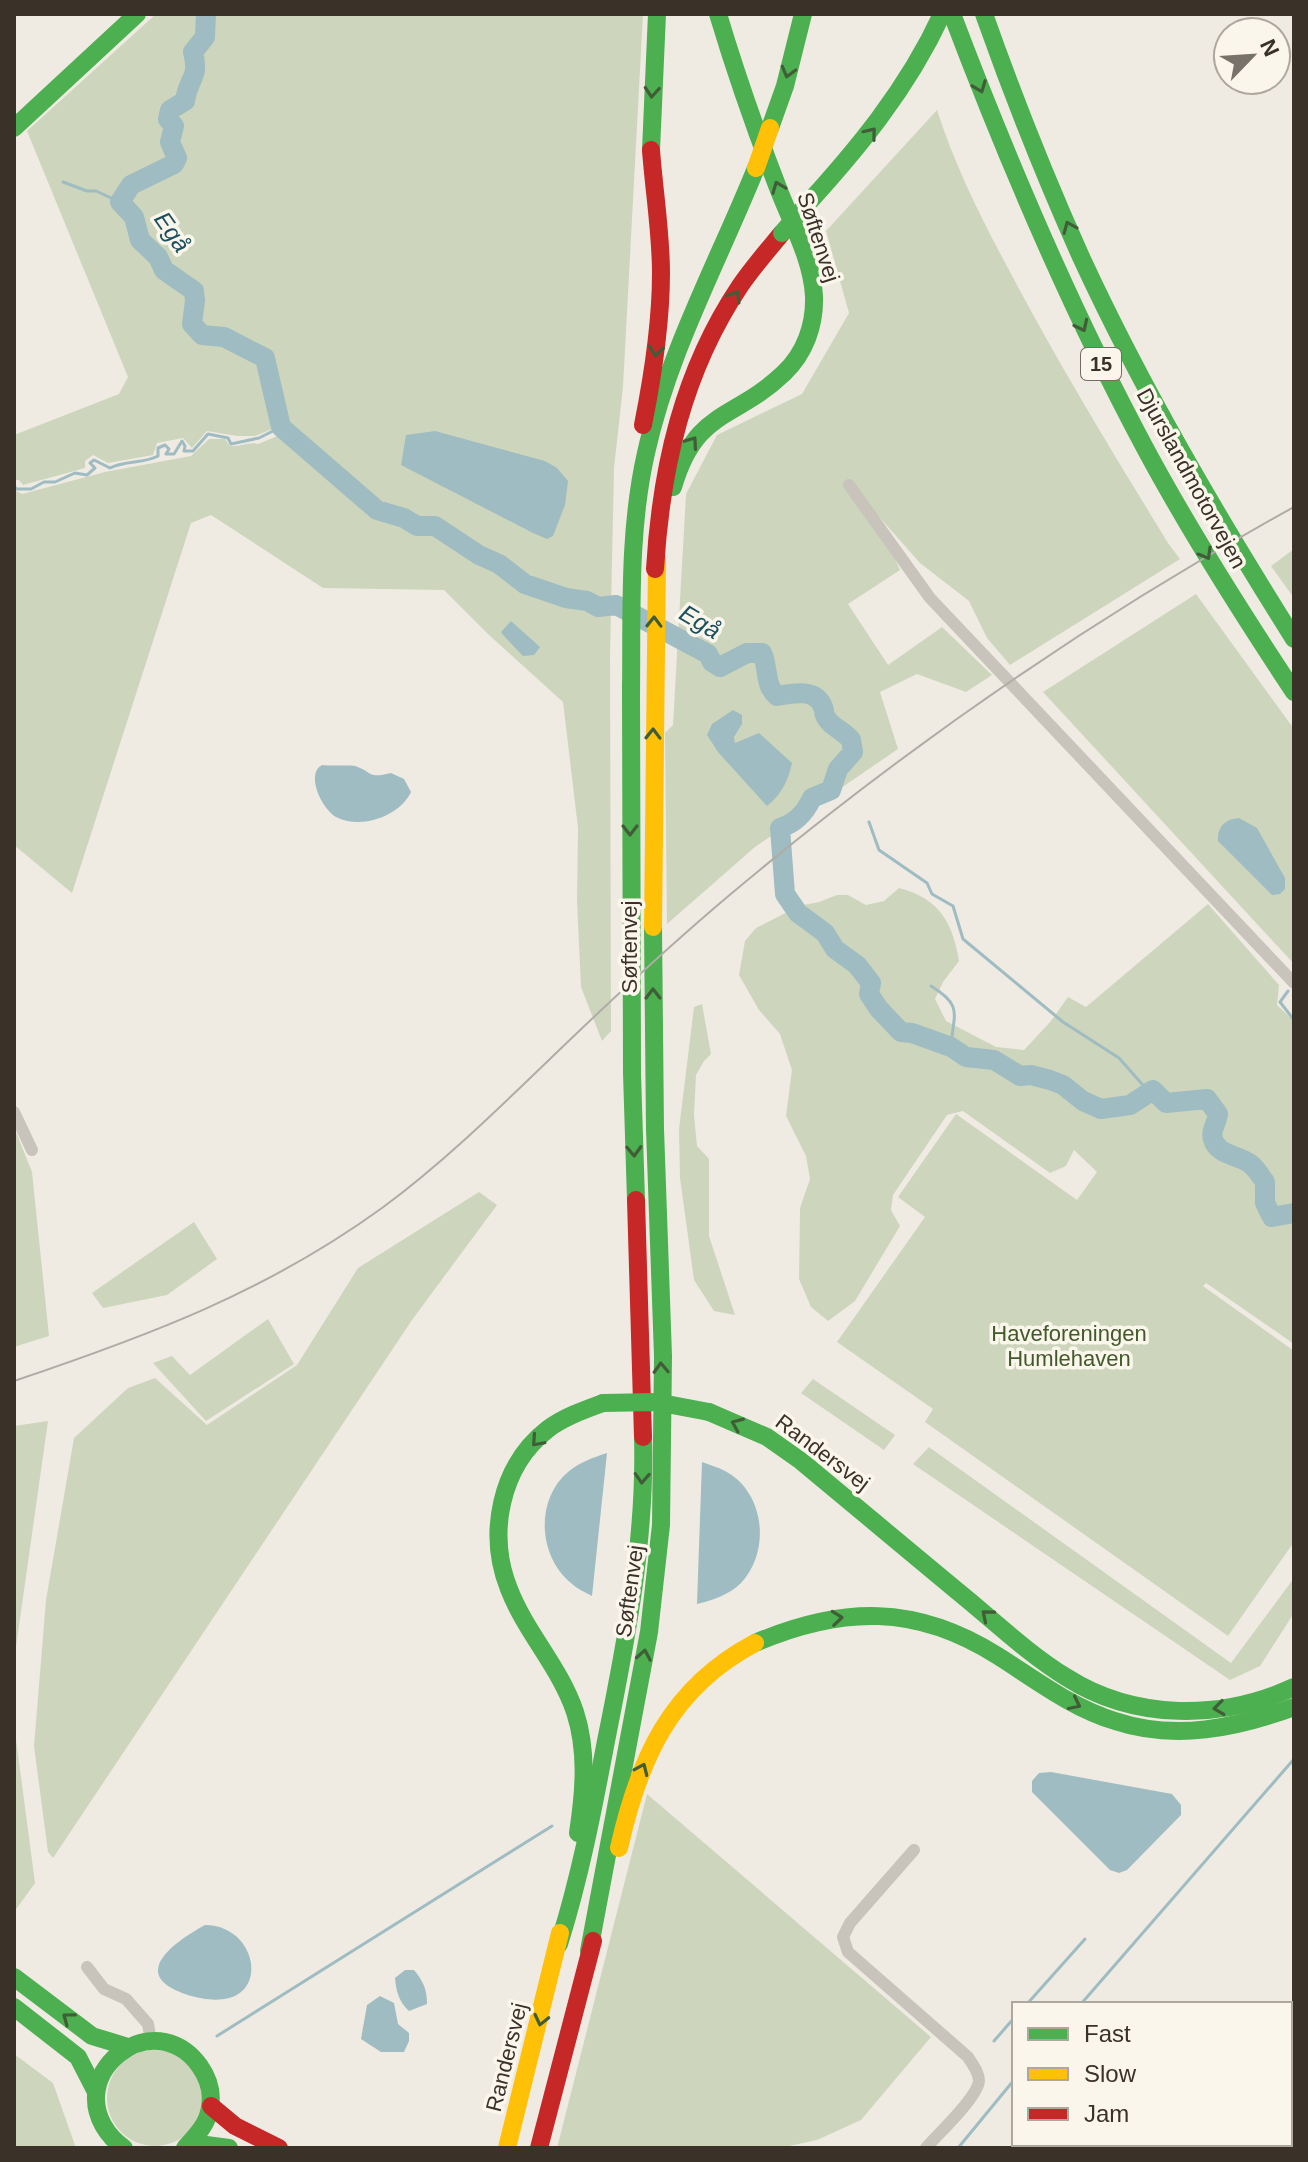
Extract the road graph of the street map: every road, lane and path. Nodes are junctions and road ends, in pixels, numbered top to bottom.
1 (137, 14) edge
2 (657, 14) edge
3 (718, 14) edge
4 (803, 14) edge
5 (942, 14) edge
6 (952, 14) edge
7 (984, 14) edge
8 (14, 128) edge
9 (849, 485) dead end
10 (629, 561) junction
11 (655, 570) junction
12 (1294, 639) edge
13 (1294, 692) edge
14 (1294, 983) edge
15 (14, 1112) edge
16 (32, 1150) dead end
17 (1294, 1687) edge
18 (1294, 1707) edge
19 (914, 1850) dead end
20 (559, 1944) junction
21 (589, 1951) junction
22 (87, 1967) dead end
23 (14, 1977) edge
24 (14, 2007) edge
25 (151, 2041) junction
26 (128, 2047) junction
27 (96, 2092) junction
28 (211, 2106) junction
29 (188, 2146) edge
30 (124, 2148) edge
31 (229, 2148) edge
32 (279, 2148) edge
33 (507, 2148) edge
34 (539, 2148) edge
35 (926, 2148) edge

1 - 8 main road
2 -> 10 main road
11 -> 3 main road, Søftenvej
4 -> 10 main road, bridge
11 -> 5 main road, bridge
6 -> 13 main road, Djurslandmotorvejen / 15
12 -> 7 main road, Djurslandmotorvejen / 15
9 - 14 street
10 -> 20 main road, Søftenvej
21 -> 11 main road, Søftenvej
15 - 16 street
17 -> 20 main road, Randersvej, bridge
21 -> 18 main road
19 - 35 street
20 -> 33 main road, Randersvej
21 - 34 main road
22 - 25 street
26 -> 23 main road
24 - 27 main road
25 - 26 main road
25 - 28 main road
26 - 27 main road
27 - 30 main road
28 - 29 main road
28 - 32 main road
29 - 31 main road

